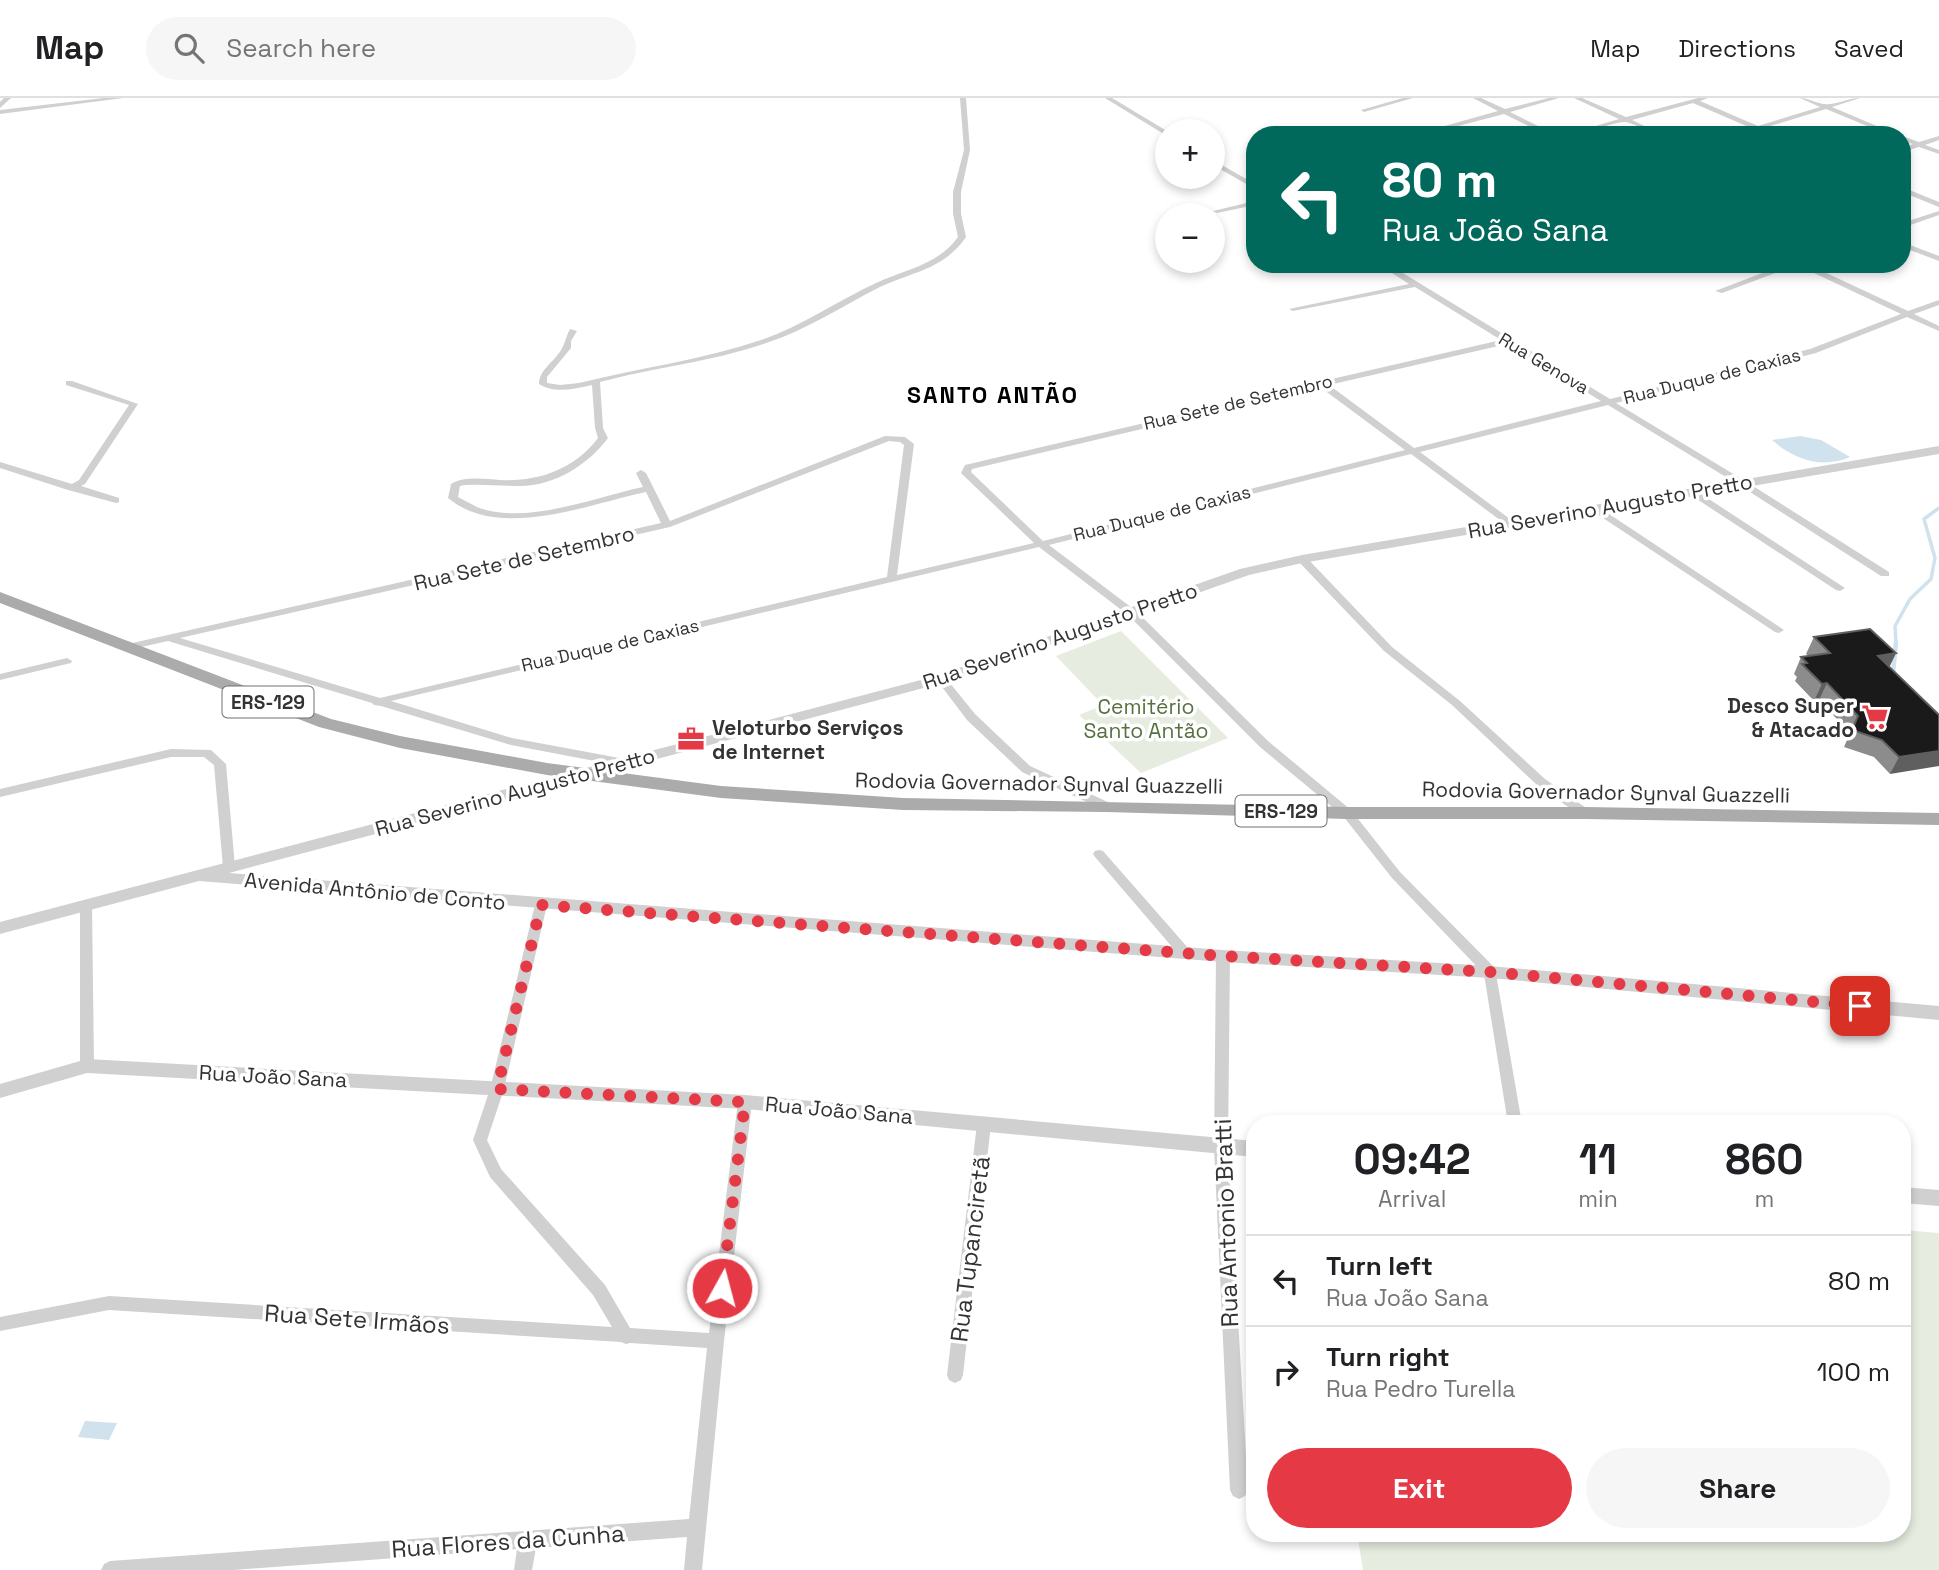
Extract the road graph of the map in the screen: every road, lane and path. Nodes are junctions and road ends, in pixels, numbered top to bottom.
1 (8, 98) edge
2 (120, 98) edge
3 (963, 98) edge
4 (1108, 98) edge
5 (1410, 98) edge
6 (1476, 98) edge
7 (1556, 98) edge
8 (1577, 98) edge
9 (1705, 98) edge
10 (1803, 98) edge
11 (1857, 98) edge
12 (1691, 99) edge
13 (0, 106) edge
14 (1826, 107) junction
15 (1364, 110) dead end
16 (1504, 111) junction
17 (0, 113) edge
18 (1626, 119) junction
19 (1449, 126) edge
20 (1535, 126) edge
21 (1601, 126) edge
22 (1641, 126) edge
23 (1752, 126) edge
24 (1764, 126) edge
25 (1873, 126) edge
26 (1155, 127) edge
27 (1939, 138) edge
28 (1911, 141) edge
29 (1919, 144) junction
30 (1911, 147) edge
31 (1939, 152) edge
32 (1225, 169) edge
33 (1246, 182) edge
34 (1911, 193) edge
35 (1246, 205) edge
36 (1939, 205) edge
37 (1225, 209) edge
38 (1939, 213) edge
39 (1911, 223) edge
40 (1911, 248) edge
41 (1939, 259) edge
42 (1396, 273) edge
43 (1769, 273) edge
44 (1819, 273) edge
45 (1415, 285) junction
46 (1719, 291) dead end
47 (1939, 302) edge
48 (1293, 309) dead end
49 (1908, 315) junction
50 (1939, 329) edge
51 (573, 331) dead end
52 (1508, 341) junction
53 (596, 381) junction
54 (69, 383) dead end
55 (1320, 383) junction
56 (1608, 402) junction
57 (1413, 450) junction
58 (1939, 450) edge
59 (0, 465) edge
60 (641, 473) dead end
61 (1742, 483) junction
62 (71, 488) junction
63 (649, 489) junction
64 (1692, 492) junction
65 (116, 500) dead end
66 (1597, 510) junction
67 (1511, 524) junction
68 (667, 525) junction
69 (1041, 544) junction
70 (1301, 559) junction
71 (1885, 574) dead end
72 (892, 578) junction
73 (1840, 588) dead end
74 (0, 597) edge
75 (1132, 613) junction
76 (1779, 630) dead end
77 (167, 638) junction
78 (128, 647) junction
79 (68, 661) dead end
80 (0, 677) edge
81 (941, 679) junction
82 (378, 703) junction
83 (625, 772) junction
84 (0, 793) edge
85 (1106, 806) junction
86 (1347, 813) junction
87 (1585, 813) junction
88 (1939, 819) edge
89 (1099, 854) dead end
90 (229, 867) junction
91 (192, 876) junction
92 (86, 905) junction
93 (541, 905) junction
94 (0, 928) edge
95 (1184, 952) junction
96 (1223, 956) junction
97 (1490, 972) junction
98 (1939, 1013) edge
99 (87, 1066) junction
100 (497, 1089) junction
101 (0, 1091) edge
102 (745, 1102) junction
103 (1514, 1115) edge
104 (984, 1124) junction
105 (1221, 1147) junction
106 (1246, 1148) edge
107 (1911, 1196) edge
108 (1939, 1198) edge
109 (0, 1324) edge
110 (626, 1337) junction
111 (716, 1341) junction
112 (955, 1375) dead end
113 (1238, 1490) dead end
114 (697, 1527) junction
115 (528, 1539) junction
116 (110, 1570) edge
117 (523, 1570) edge
118 (693, 1570) edge

1 - 13 street
2 - 17 street
3 - 53 street
4 - 26 street
5 - 15 street
6 - 16 street
7 - 16 street
8 - 18 street
9 - 12 street
10 - 14 street
11 - 14 street
12 - 18 street
12 - 23 street
14 - 24 street
14 - 25 street
16 - 19 street
16 - 20 street
18 - 21 street
18 - 22 street
27 - 29 street
28 - 29 street
29 - 30 street
29 - 31 street
32 - 33 street
34 - 36 street
35 - 37 street
38 - 39 street
40 - 41 street
42 - 45 street, Rua Genova
43 - 46 street
44 - 49 street
45 - 48 street
45 - 52 street, Rua Genova
47 - 49 street, Rua Duque de Caxias
49 - 50 street
49 - 56 street, Rua Duque de Caxias
51 - 53 street
52 - 55 street, Rua Sete de Setembro
52 - 56 street, Rua Genova
53 - 63 street
54 - 62 street
55 - 57 street
55 - 69 street, Rua Sete de Setembro
56 - 57 street, Rua Duque de Caxias
56 - 61 street, Rua Genova
57 - 67 street
57 - 69 street, Rua Duque de Caxias
58 - 61 street, Rua Severino Augusto Pretto
59 - 62 street
60 - 63 street
61 - 64 street, Rua Severino Augusto Pretto
61 - 71 street, Rua Genova
62 - 65 street
63 - 68 street
64 - 66 street, Rua Severino Augusto Pretto
64 - 73 street
66 - 67 street, Rua Severino Augusto Pretto
66 - 76 street
67 - 70 street, Rua Severino Augusto Pretto
68 - 72 street, Rua Sete de Setembro
68 - 77 street, Rua Sete de Setembro
69 - 72 street, Rua Duque de Caxias
69 - 75 street
70 - 75 street, Rua Severino Augusto Pretto
70 - 87 street
72 - 82 street, Rua Duque de Caxias
74 - 78 main road, Rodovia Governador Synval Guazzelli / ERS-129
75 - 81 street, Rua Severino Augusto Pretto
75 - 86 street
77 - 78 street, Rua Sete de Setembro
77 - 82 street
78 - 83 main road, Rodovia Governador Synval Guazzelli / ERS-129
79 - 80 street
81 - 83 street, Rua Severino Augusto Pretto
81 - 85 street
82 - 83 street
83 - 85 main road, Rodovia Governador Synval Guazzelli / ERS-129
83 - 90 street, Rua Severino Augusto Pretto
84 - 90 street
85 - 86 main road, Rodovia Governador Synval Guazzelli / ERS-129
86 - 87 main road, Rodovia Governador Synval Guazzelli / ERS-129
86 - 97 street
87 - 88 main road, Rodovia Governador Synval Guazzelli / ERS-129
89 - 95 street
90 - 91 street, Rua Severino Augusto Pretto
91 - 92 street, Rua Severino Augusto Pretto
91 - 93 street, Avenida Antônio de Conto
92 - 94 street, Rua Severino Augusto Pretto
92 - 99 street
93 - 95 street, Avenida Antônio de Conto
93 - 100 street
95 - 96 street, Avenida Antônio de Conto
96 - 97 street, Avenida Antônio de Conto
96 - 105 street, Rua Antonio Bratti
97 - 98 street, Avenida Antônio de Conto
97 - 103 street
99 - 100 street, Rua João Sana
99 - 101 street, Rua João Sana
100 - 102 street, Rua João Sana
100 - 110 street
102 - 104 street, Rua João Sana
102 - 111 street
104 - 105 street, Rua João Sana
104 - 112 street, Rua Tupanciretã
105 - 106 street, Rua João Sana
105 - 113 street, Rua Antonio Bratti
107 - 108 street
109 - 110 street, Rua Sete Irmãos
110 - 111 street, Rua Sete Irmãos
111 - 114 street
114 - 115 street, Rua Flores da Cunha
114 - 118 street
115 - 116 street, Rua Flores da Cunha
115 - 117 street

